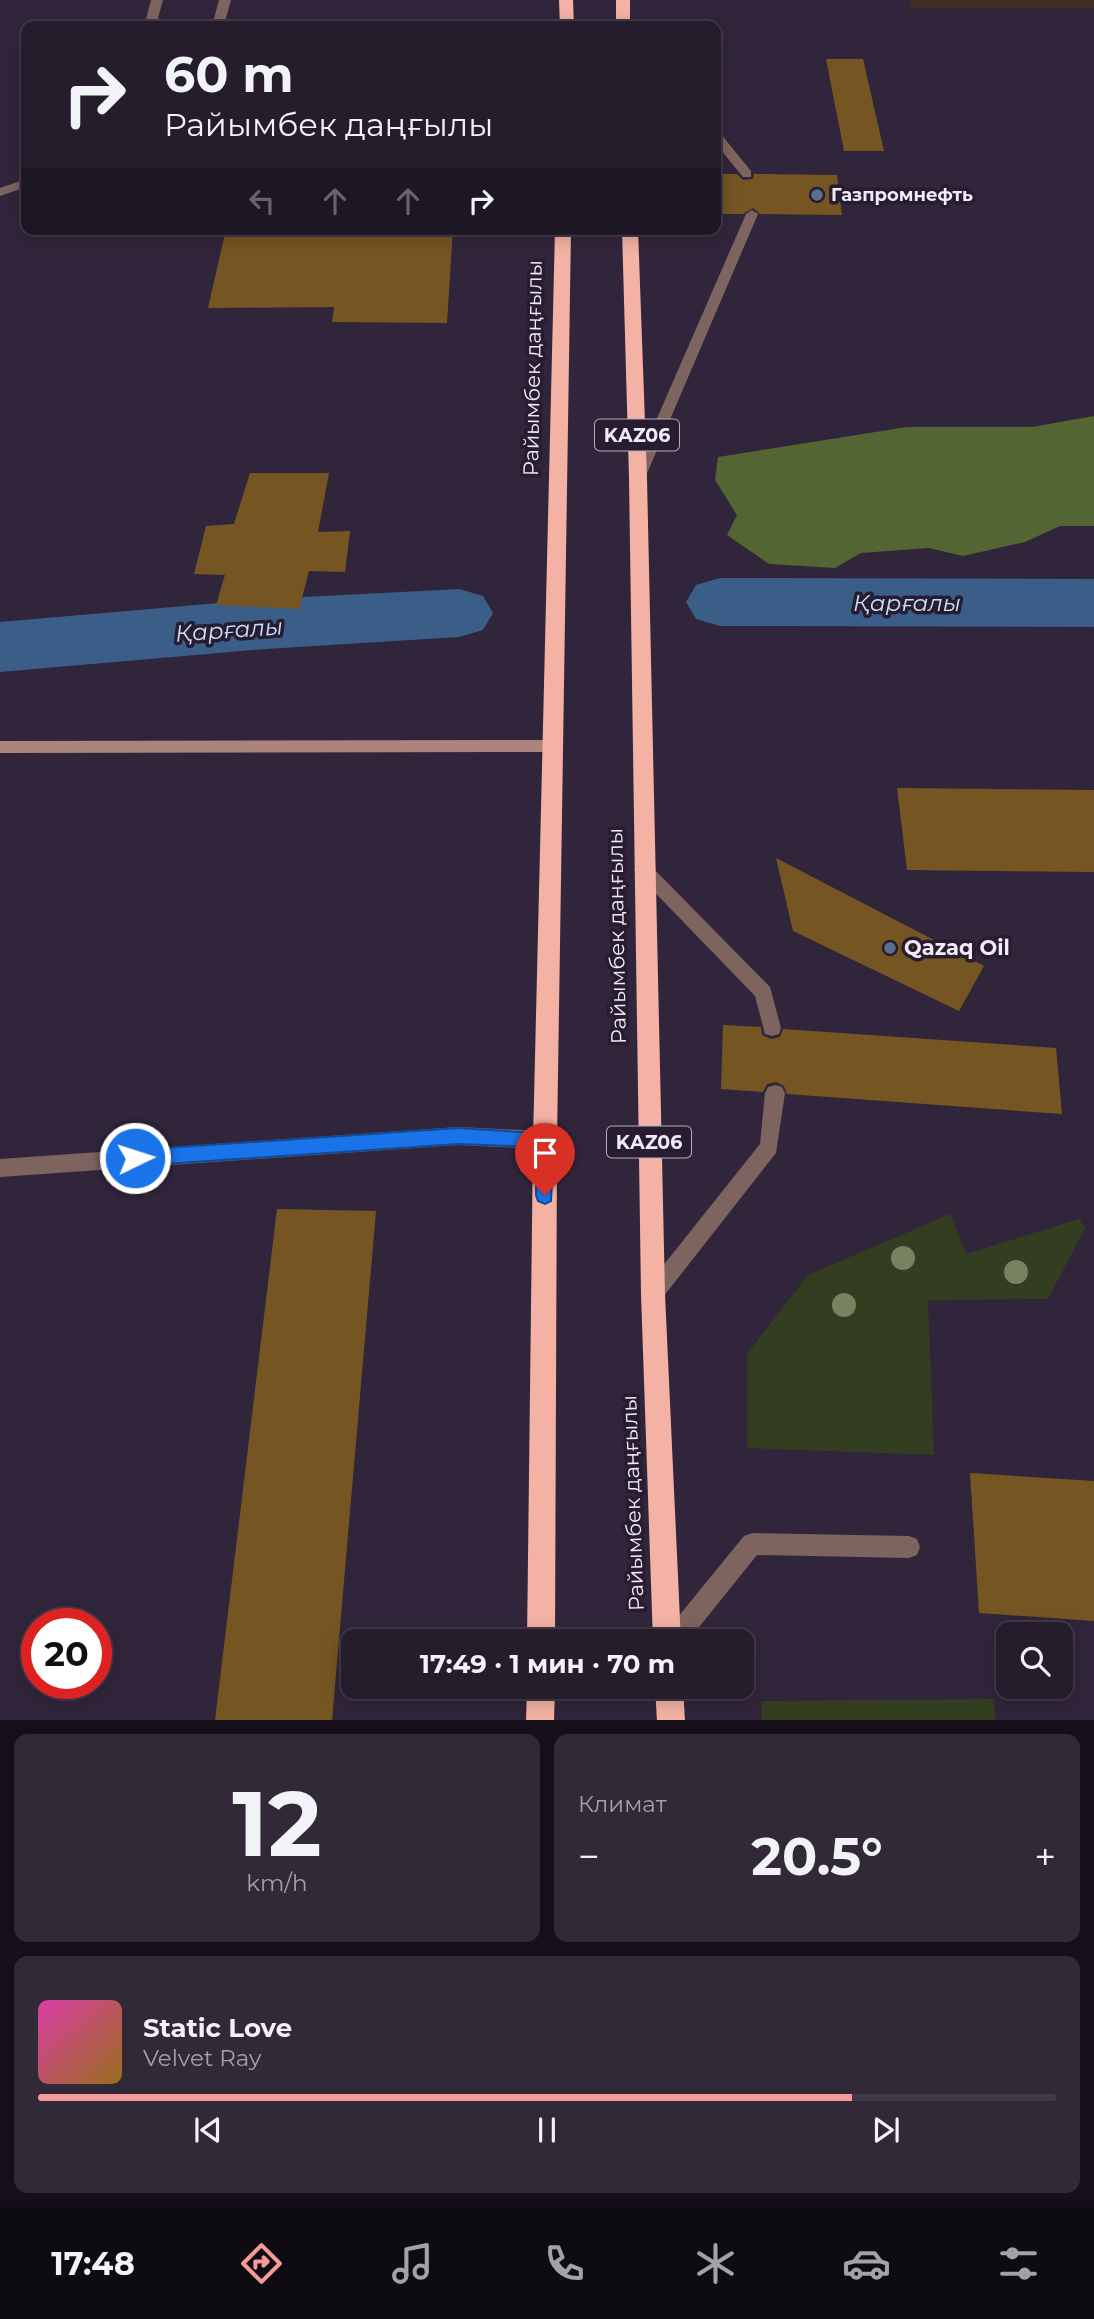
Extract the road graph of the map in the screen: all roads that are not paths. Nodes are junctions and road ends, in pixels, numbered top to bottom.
1 (157, 0) edge
2 (225, 0) edge
3 (566, 0) edge
4 (623, 0) edge
5 (154, 21) edge
6 (219, 21) edge
7 (566, 21) edge
8 (624, 21) edge
9 (721, 142) edge
10 (747, 174) dead end
11 (21, 185) edge
12 (0, 192) edge
13 (751, 214) dead end
14 (563, 235) edge
15 (630, 235) edge
16 (638, 478) junction
17 (555, 746) junction
18 (0, 747) edge
19 (643, 869) junction
20 (772, 1028) dead end
21 (775, 1093) dead end
22 (545, 1140) junction
23 (0, 1168) edge
24 (653, 1294) junction
25 (909, 1547) dead end
26 (541, 1629) edge
27 (669, 1629) edge
28 (681, 1629) edge
29 (541, 1699) edge
30 (670, 1699) edge
31 (540, 1720) edge
32 (671, 1720) edge

1 - 5 lane
2 - 6 lane
3 - 7 highway
4 - 8 highway
9 - 10 lane
11 - 12 lane
13 - 16 lane
14 - 17 highway, Райымбек даңғылы
15 - 16 highway, Райымбек даңғылы / KАZ06
16 - 19 highway, Райымбек даңғылы / KАZ06
17 - 18 street
17 - 22 highway, Райымбек даңғылы
19 - 20 lane
19 - 24 highway, Райымбек даңғылы / KАZ06
21 - 24 lane
22 - 23 lane
22 - 26 highway, Райымбек даңғылы
24 - 27 highway, Райымбек даңғылы / KАZ06
25 - 28 lane
29 - 31 highway
30 - 32 highway

